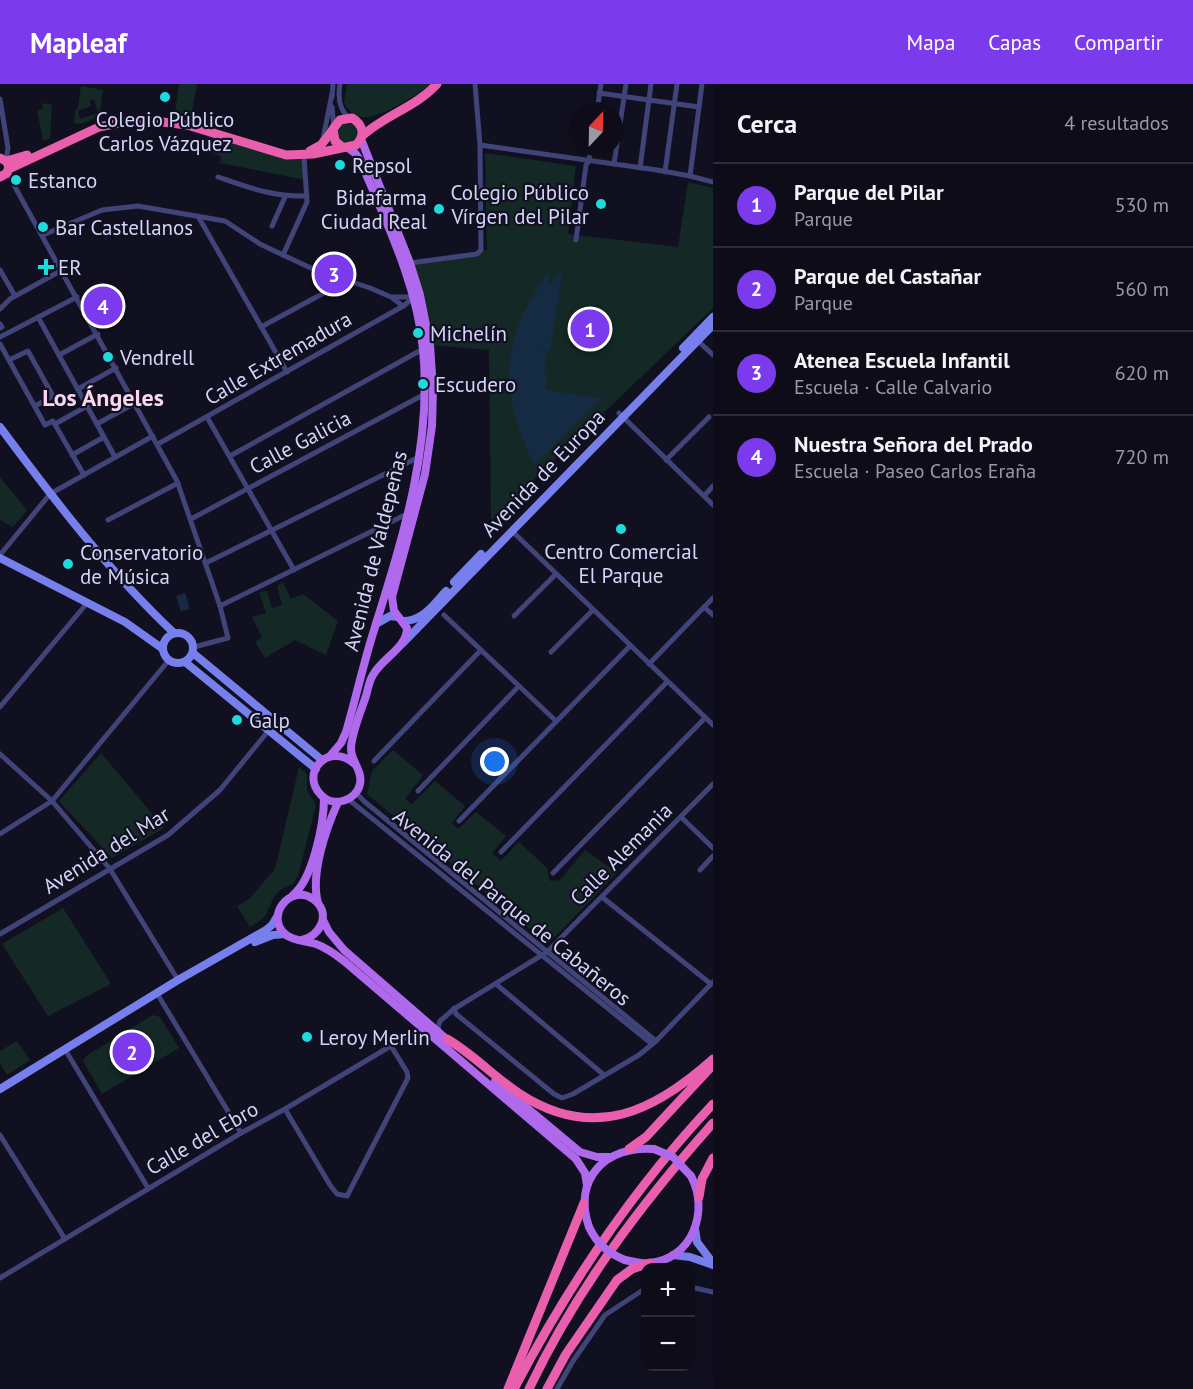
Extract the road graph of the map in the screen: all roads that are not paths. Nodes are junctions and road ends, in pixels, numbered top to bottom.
1 (333, 84) edge
2 (340, 84) edge
3 (431, 84) edge
4 (437, 84) edge
5 (475, 84) edge
6 (601, 84) edge
7 (626, 84) edge
8 (651, 84) edge
9 (677, 84) edge
10 (702, 84) edge
11 (600, 93) junction
12 (332, 94) junction
13 (624, 96) junction
14 (0, 99) edge
15 (649, 100) junction
16 (598, 102) edge
17 (674, 103) junction
18 (699, 107) junction
19 (353, 120) junction
20 (333, 129) junction
21 (362, 137) junction
22 (321, 145) junction
23 (480, 146) junction
24 (345, 147) junction
25 (304, 156) junction
26 (590, 156) edge
27 (589, 161) junction
28 (614, 164) junction
29 (4, 167) edge
30 (640, 168) junction
31 (665, 172) junction
32 (690, 176) junction
33 (218, 177) dead end
34 (713, 182) edge
35 (307, 196) junction
36 (285, 197) junction
37 (198, 216) junction
38 (272, 226) dead end
39 (43, 235) junction
40 (576, 240) dead end
41 (283, 255) junction
42 (410, 263) junction
43 (0, 270) edge
44 (62, 270) junction
45 (346, 281) junction
46 (15, 296) junction
47 (417, 296) junction
48 (76, 297) junction
49 (391, 297) junction
50 (403, 306) junction
51 (0, 309) edge
52 (38, 317) junction
53 (713, 317) edge
54 (713, 325) edge
55 (261, 327) junction
56 (98, 334) junction
57 (0, 337) edge
58 (696, 339) junction
59 (0, 344) edge
60 (423, 349) junction
61 (59, 355) junction
62 (713, 356) edge
63 (9, 360) junction
64 (116, 368) junction
65 (286, 372) junction
66 (78, 389) junction
67 (425, 394) junction
68 (135, 403) junction
69 (35, 406) junction
70 (87, 406) junction
71 (621, 415) junction
72 (207, 417) junction
73 (709, 417) dead end
74 (55, 424) junction
75 (97, 424) junction
76 (0, 427) edge
77 (153, 436) junction
78 (104, 437) junction
79 (158, 444) junction
80 (72, 455) junction
81 (230, 456) junction
82 (420, 456) junction
83 (115, 457) junction
84 (666, 460) junction
85 (84, 475) junction
86 (178, 483) junction
87 (713, 486) edge
88 (248, 488) junction
89 (50, 494) junction
90 (704, 496) junction
91 (713, 506) edge
92 (407, 514) junction
93 (191, 519) junction
94 (108, 520) dead end
95 (272, 531) junction
96 (512, 531) junction
97 (0, 556) edge
98 (206, 563) junction
99 (294, 570) junction
100 (556, 574) junction
101 (713, 598) edge
102 (88, 602) junction
103 (220, 606) junction
104 (704, 607) junction
105 (593, 610) junction
106 (444, 615) dead end
107 (713, 615) edge
108 (514, 616) dead end
109 (400, 619) junction
110 (376, 624) junction
111 (174, 633) junction
112 (399, 646) junction
113 (630, 646) junction
114 (163, 649) junction
115 (193, 650) junction
116 (481, 650) junction
117 (551, 652) dead end
118 (169, 660) junction
119 (185, 662) junction
120 (649, 664) junction
121 (667, 682) junction
122 (519, 686) junction
123 (0, 707) edge
124 (705, 718) junction
125 (556, 721) junction
126 (713, 726) edge
127 (269, 730) junction
128 (0, 754) edge
129 (326, 758) junction
130 (374, 761) dead end
131 (356, 765) junction
132 (316, 769) junction
133 (713, 784) edge
134 (418, 791) dead end
135 (356, 793) junction
136 (324, 798) junction
137 (348, 800) junction
138 (52, 801) junction
139 (338, 802) junction
140 (681, 817) junction
141 (459, 821) dead end
142 (0, 834) edge
143 (713, 848) edge
144 (501, 852) dead end
145 (713, 856) edge
146 (110, 869) junction
147 (700, 870) dead end
148 (553, 873) dead end
149 (291, 896) junction
150 (602, 897) junction
151 (318, 903) junction
152 (278, 915) junction
153 (323, 919) junction
154 (0, 934) edge
155 (285, 934) junction
156 (302, 940) junction
157 (545, 953) junction
158 (178, 980) junction
159 (712, 983) edge
160 (496, 984) junction
161 (158, 995) junction
162 (454, 1009) junction
163 (422, 1028) junction
164 (443, 1036) junction
165 (654, 1043) junction
166 (391, 1046) junction
167 (66, 1051) junction
168 (713, 1059) edge
169 (713, 1065) edge
170 (604, 1075) junction
171 (1, 1087) edge
172 (713, 1104) edge
173 (285, 1109) junction
174 (713, 1123) edge
175 (241, 1132) junction
176 (0, 1135) edge
177 (629, 1149) junction
178 (609, 1157) junction
179 (713, 1158) edge
180 (587, 1185) junction
181 (148, 1188) junction
182 (699, 1197) junction
183 (584, 1203) junction
184 (695, 1228) junction
185 (65, 1239) junction
186 (672, 1256) junction
187 (650, 1263) joint
188 (713, 1264) edge
189 (641, 1266) edge
190 (0, 1278) edge
191 (695, 1288) edge
192 (641, 1291) edge
193 (713, 1292) edge
194 (508, 1389) edge
195 (514, 1389) edge
196 (529, 1389) edge
197 (546, 1389) edge
198 (557, 1389) edge

1 - 12 street
2 - 19 street
3 - 19 highway
4 - 21 highway
5 - 23 street
6 - 11 street
7 - 13 street
8 - 15 street
9 - 17 street
10 - 18 street
11 - 13 street
11 - 16 street
12 - 20 street
12 - 22 street
13 - 15 street
13 - 28 street
14 - 29 street
15 - 17 street
15 - 30 street
17 - 18 street
17 - 31 street
18 - 32 street
19 - 20 highway
19 - 21 highway
20 - 22 highway
20 - 24 highway
21 - 24 highway
21 - 42 main road, Avenida de Valdepeñas
22 - 29 highway
23 - 27 street
23 - 42 street
24 - 25 highway
24 - 47 main road, Avenida de Valdepeñas
25 - 29 highway
25 - 35 street
26 - 27 street
27 - 28 street
27 - 40 street
28 - 30 street
29 - 39 street
30 - 31 street
31 - 32 street
32 - 34 street
33 - 36 street
35 - 36 street
35 - 41 street
36 - 38 street
37 - 39 street
37 - 41 street
37 - 55 street
39 - 44 street
41 - 45 street
42 - 47 main road, Avenida de Valdepeñas
43 - 46 street
44 - 46 street
44 - 48 street
45 - 49 street
45 - 55 street
46 - 51 street
47 - 49 street
47 - 50 street, Calle Extremadura
47 - 60 main road, Avenida de Valdepeñas
47 - 109 main road, Avenida de Valdepeñas
48 - 52 street
48 - 56 street
49 - 50 street
50 - 65 street, Calle Extremadura
52 - 57 street
52 - 61 street
53 - 58 main road, Avenida de Europa
54 - 58 main road, Avenida de Europa
55 - 65 street
56 - 61 street
56 - 64 street
58 - 62 street
58 - 71 main road, Avenida de Europa
59 - 63 street
60 - 67 main road, Avenida de Valdepeñas
60 - 81 street
61 - 66 street
63 - 69 street
63 - 69 street
64 - 66 street
64 - 68 street
65 - 72 street, Calle Extremadura
66 - 70 street
67 - 82 main road, Avenida de Valdepeñas
67 - 88 street, Calle Galicia
68 - 75 street
68 - 77 street
69 - 74 street
70 - 74 street
70 - 75 street
71 - 84 street
71 - 96 main road, Avenida de Europa
71 - 109 main road, Avenida de Europa
72 - 79 street, Calle Extremadura
72 - 81 street
73 - 84 street
74 - 80 street
75 - 78 street
76 - 89 main road
77 - 79 street
77 - 83 street
78 - 80 street
78 - 83 street
79 - 86 street
80 - 85 street
81 - 88 street
82 - 92 main road, Avenida de Valdepeñas
82 - 95 street
83 - 85 street
84 - 90 street
85 - 89 street
86 - 93 street
86 - 94 street
87 - 90 street
88 - 93 street, Calle Galicia
88 - 95 street
89 - 97 street
89 - 111 main road
90 - 91 street
92 - 99 street
92 - 110 main road, Avenida de Valdepeñas
93 - 98 street
95 - 98 street
95 - 99 street
96 - 100 street
96 - 112 main road, Avenida de Europa
97 - 102 main road
98 - 103 street
99 - 103 street
100 - 105 street
100 - 108 street
101 - 104 street
102 - 114 main road
102 - 123 street
103 - 115 street
104 - 107 street
104 - 120 street
105 - 113 street
105 - 117 street
106 - 116 street
109 - 110 main road, Avenida de Europa
109 - 112 main road, Avenida de Valdepeñas
110 - 129 main road, Avenida de Valdepeñas
111 - 114 main road
111 - 115 main road
112 - 131 main road, Avenida de Valdepeñas
113 - 120 street
113 - 125 street
114 - 118 main road
115 - 119 main road
115 - 129 main road
116 - 122 street
116 - 130 street
118 - 119 main road
118 - 138 street
119 - 127 main road
120 - 121 street
121 - 124 street
121 - 144 street
122 - 125 street
122 - 134 street
124 - 126 street
124 - 148 street
125 - 141 street
127 - 132 main road
127 - 146 street, Avenida del Mar
128 - 138 street
129 - 131 main road
129 - 132 main road
131 - 135 main road
132 - 136 main road
133 - 140 street, Calle Alemania
135 - 137 main road
135 - 157 street, Avenida del Parque de Cabañeros
136 - 139 main road
136 - 149 main road
137 - 139 main road
137 - 157 street, Avenida del Parque de Cabañeros
138 - 142 street
138 - 146 street
139 - 151 main road
140 - 143 street
140 - 150 street, Calle Alemania
145 - 147 street
146 - 154 street, Avenida del Mar
146 - 158 street
149 - 151 main road
149 - 152 main road
150 - 157 street, Calle Alemania
150 - 159 street
151 - 153 main road
152 - 155 main road
152 - 158 main road
153 - 156 main road
153 - 164 main road
155 - 156 main road
155 - 161 main road
156 - 163 main road
157 - 160 street, Calle Alemania
157 - 165 street, Avenida del Parque de Cabañeros
158 - 171 main road
159 - 165 street
160 - 162 street, Calle Alemania
160 - 170 street
161 - 167 main road
161 - 175 street
162 - 164 street
162 - 170 street
163 - 166 street, Calle del Ebro
163 - 180 main road
164 - 168 highway
164 - 178 main road
165 - 170 street
166 - 173 street, Calle del Ebro
166 - 173 street
167 - 171 main road
167 - 181 street
169 - 177 highway
172 - 195 highway
173 - 175 street, Calle del Ebro
174 - 196 highway
175 - 181 street, Calle del Ebro
176 - 185 street
177 - 178 main road
177 - 182 main road, bridge
178 - 180 main road
179 - 182 highway
180 - 183 main road
181 - 185 street, Calle del Ebro
182 - 184 main road
183 - 187 main road, bridge
183 - 194 highway
184 - 186 main road
184 - 188 main road
185 - 190 street, Calle del Ebro
186 - 187 main road
186 - 188 main road
189 - 197 highway
191 - 193 street
192 - 198 street

